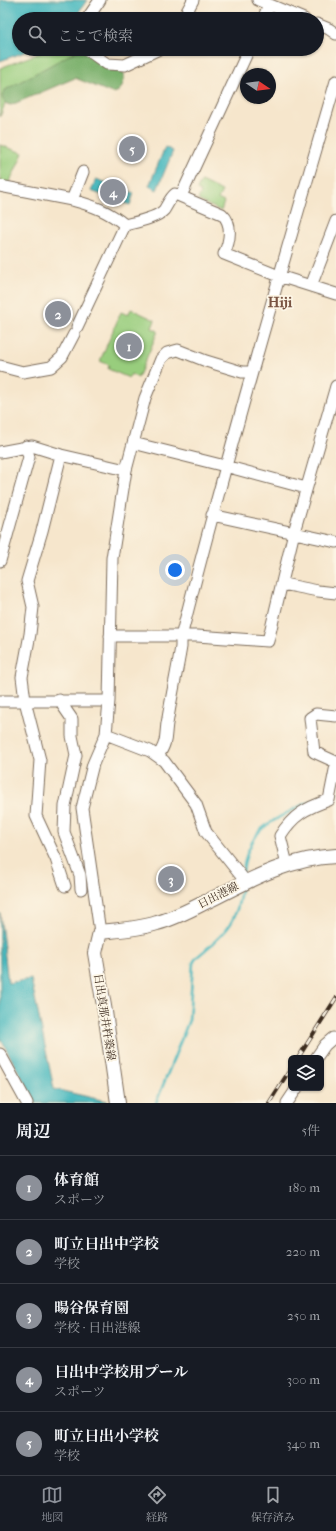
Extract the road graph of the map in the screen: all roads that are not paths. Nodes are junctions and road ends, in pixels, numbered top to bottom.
1 (100, 0) edge
2 (192, 0) edge
3 (258, 0) edge
4 (269, 5) junction
5 (92, 12) edge
6 (186, 12) edge
7 (266, 12) edge
8 (286, 12) edge
9 (324, 27) edge
10 (336, 34) edge
11 (96, 56) edge
12 (144, 56) edge
13 (246, 56) edge
14 (336, 82) edge
15 (83, 172) dead end
16 (0, 186) edge
17 (181, 196) junction
18 (72, 200) junction
19 (336, 221) edge
20 (125, 225) junction
21 (279, 276) junction
22 (311, 286) junction
23 (336, 294) edge
24 (0, 366) edge
25 (252, 372) junction
26 (336, 386) edge
27 (331, 419) edge
28 (133, 444) junction
29 (26, 446) junction
30 (0, 452) edge
31 (61, 455) junction
32 (225, 466) junction
33 (126, 470) junction
34 (306, 488) junction
35 (212, 514) junction
36 (294, 532) junction
37 (336, 542) edge
38 (0, 561) edge
39 (283, 584) junction
40 (336, 593) edge
41 (110, 636) junction
42 (180, 637) junction
43 (59, 700) junction
44 (0, 701) edge
45 (109, 701) junction
46 (25, 702) junction
47 (336, 716) edge
48 (336, 724) edge
49 (313, 725) dead end
50 (106, 734) junction
51 (158, 756) junction
52 (336, 764) edge
53 (336, 856) edge
54 (287, 864) junction
55 (244, 882) junction
56 (65, 886) dead end
57 (81, 889) dead end
58 (100, 932) junction
59 (333, 1038) dead end
60 (0, 1054) edge
61 (318, 1055) edge
62 (295, 1091) edge
63 (118, 1099) edge
64 (28, 1103) edge
65 (286, 1103) edge

1 - 5 street
2 - 6 street
3 - 4 street
4 - 7 street
4 - 8 street
9 - 10 street
11 - 12 street
13 - 17 street
14 - 21 street
15 - 18 street
16 - 18 street
17 - 20 street
17 - 21 street
18 - 20 street
19 - 22 street
20 - 24 street
21 - 22 street
21 - 25 street
22 - 23 street
25 - 28 street
25 - 32 street
26 - 27 street
27 - 34 street
28 - 32 street
28 - 33 street
29 - 30 street
29 - 31 street
29 - 38 street
31 - 33 street
31 - 46 street
32 - 34 street
32 - 35 street
33 - 41 street
34 - 36 street
35 - 36 street
35 - 42 street
36 - 37 street
36 - 39 street
39 - 40 street
39 - 42 street
41 - 42 street
41 - 45 street
42 - 51 street
43 - 45 street
43 - 46 street
43 - 57 street
44 - 46 street
45 - 50 street
46 - 56 street
47 - 52 street
48 - 49 street
50 - 51 street
50 - 58 street
51 - 55 street
52 - 54 street
53 - 54 main road, 日出港線
54 - 55 main road, 日出港線
55 - 58 main road, 日出港線
58 - 63 main road, 日出真那井杵築線
59 - 61 street
60 - 64 street
62 - 65 street

